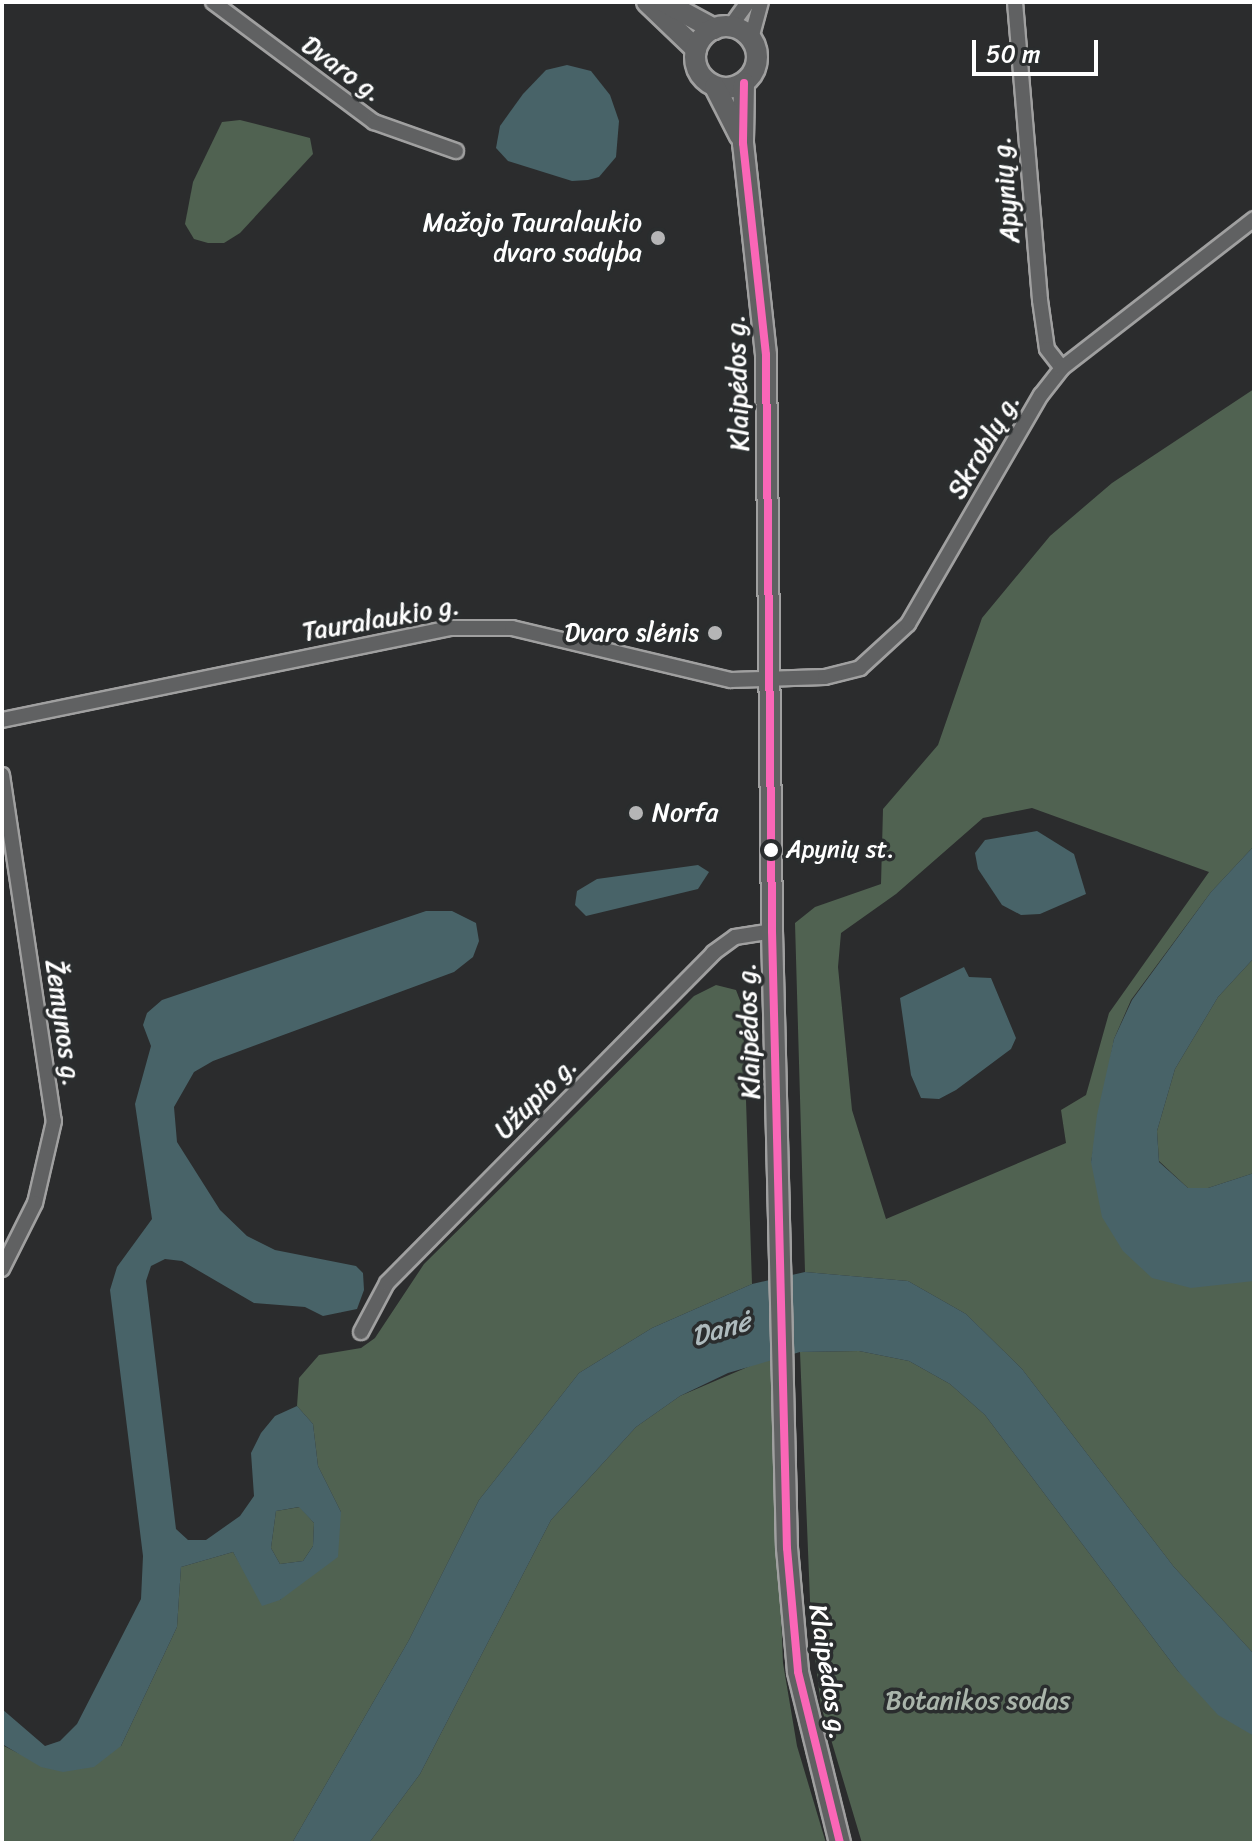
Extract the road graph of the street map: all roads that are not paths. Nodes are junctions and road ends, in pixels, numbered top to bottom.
1 (213, 2) edge
2 (647, 2) edge
3 (664, 2) edge
4 (748, 2) edge
5 (761, 2) edge
6 (1015, 2) edge
7 (722, 28) junction
8 (751, 39) junction
9 (696, 49) junction
10 (744, 83) junction
11 (715, 87) junction
12 (743, 143) junction
13 (456, 151) dead end
14 (1254, 219) edge
15 (1062, 368) junction
16 (769, 681) junction
17 (2, 720) edge
18 (2, 775) edge
19 (772, 931) junction
20 (2, 1269) edge
21 (361, 1332) dead end
22 (840, 1843) edge

1 - 13 street, Dvaro g.
2 - 9 main road
3 - 7 main road
4 - 7 street
5 - 8 street
6 - 15 street, Apynių g.
7 - 8 main road
7 - 9 main road
8 - 10 main road
9 - 11 main road
10 - 11 main road
10 - 12 main road
11 - 12 main road
12 - 16 main road, Klaipėdos g.
14 - 15 street, Skroblų g.
15 - 16 street, Skroblų g.
16 - 17 street, Tauralaukio g.
16 - 19 main road, Klaipėdos g.
18 - 20 street, Žemynos g.
19 - 21 street, Užupio g.
19 - 22 main road, Klaipėdos g.

